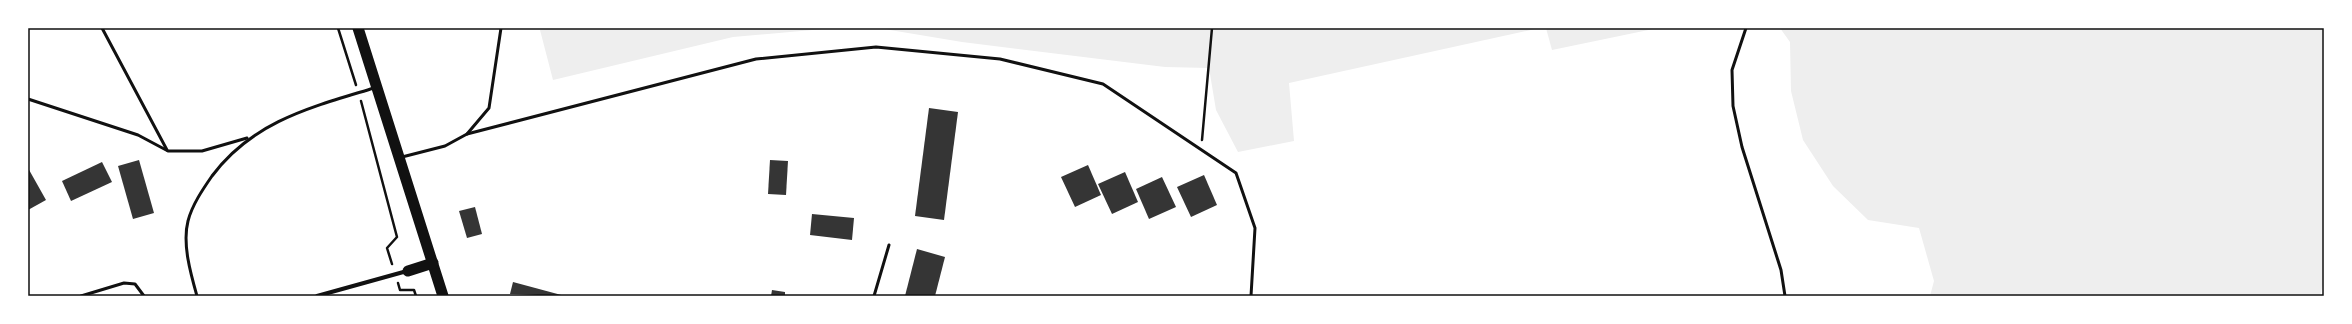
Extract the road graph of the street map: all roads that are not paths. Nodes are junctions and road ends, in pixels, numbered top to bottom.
1 (102, 28) edge
2 (358, 28) edge
3 (500, 28) edge
4 (1746, 28) edge
5 (377, 88) junction
6 (28, 98) edge
7 (467, 134) junction
8 (249, 138) junction
9 (168, 151) junction
10 (400, 158) junction
11 (889, 246) dead end
12 (433, 263) junction
13 (408, 271) joint
14 (81, 296) edge
15 (144, 296) edge
16 (197, 296) edge
17 (317, 296) edge
18 (444, 296) edge
19 (874, 296) edge
20 (1251, 296) edge
21 (1785, 296) edge

1 - 9 lane
2 - 5 highway
3 - 7 lane
4 - 21 lane
5 - 8 lane
5 - 10 highway
6 - 9 lane
7 - 10 lane
7 - 20 lane
8 - 9 lane
8 - 16 lane
10 - 12 highway
11 - 19 lane
12 - 13 highway
12 - 18 highway
13 - 17 street
14 - 15 lane

